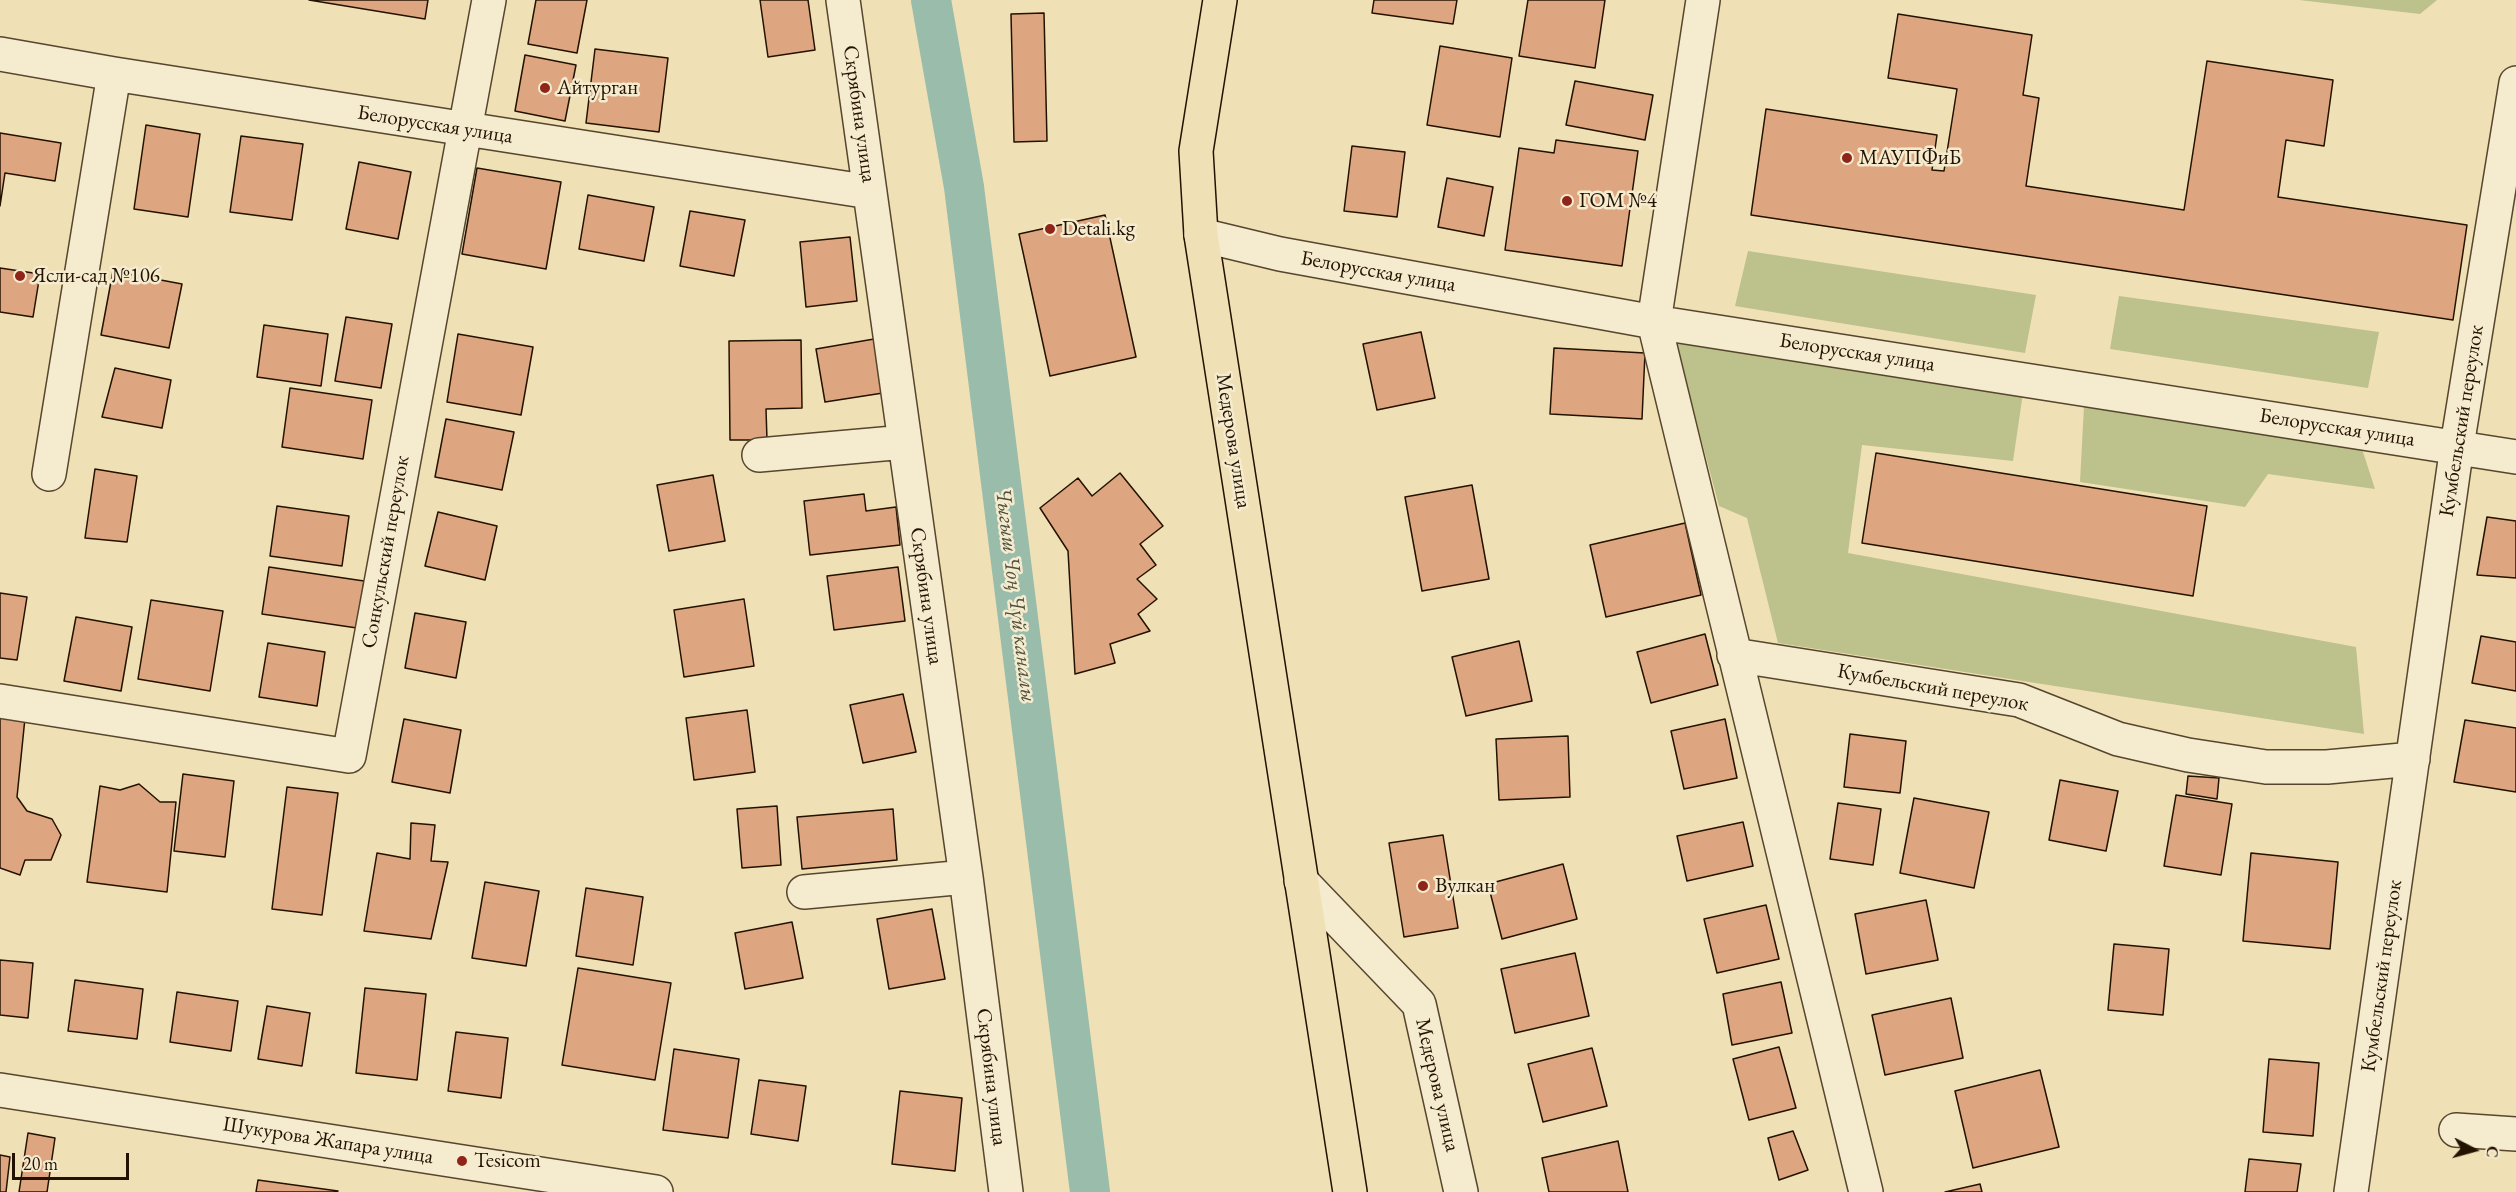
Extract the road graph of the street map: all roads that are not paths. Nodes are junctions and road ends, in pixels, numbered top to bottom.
1 (489, 0) edge
2 (843, 0) edge
3 (1220, 0) edge
4 (1703, 0) edge
5 (0, 54) edge
6 (114, 74) junction
7 (2516, 83) edge
8 (463, 129) junction
9 (870, 192) junction
10 (1201, 234) junction
11 (1654, 322) junction
12 (905, 442) junction
13 (2457, 446) junction
14 (759, 455) dead end
15 (2516, 457) edge
16 (49, 474) dead end
17 (1734, 655) junction
18 (0, 701) edge
19 (2413, 759) junction
20 (966, 877) junction
21 (1301, 881) junction
22 (804, 891) dead end
23 (0, 1090) edge
24 (2456, 1130) dead end
25 (2516, 1134) edge
26 (584, 1186) edge
27 (656, 1192) edge
28 (1006, 1192) edge
29 (1350, 1192) edge
30 (1461, 1192) edge
31 (1866, 1192) edge
32 (2351, 1192) edge

1 - 8 street, Сонкульский переулок
2 - 9 street, Скрябина улица
3 - 10 main road, Медерова улица
4 - 11 street
5 - 6 street, Белорусская улица
6 - 8 street, Белорусская улица
6 - 16 street
7 - 13 street, Кумбельский переулок
8 - 9 street, Белорусская улица
8 - 18 street, Сонкульский переулок
9 - 12 street, Скрябина улица
10 - 11 street, Белорусская улица
10 - 21 main road, Медерова улица
11 - 13 street, Белорусская улица
11 - 17 street
12 - 14 street
12 - 20 street, Скрябина улица
13 - 15 street, Белорусская улица
13 - 19 street, Кумбельский переулок
17 - 19 street, Кумбельский переулок
17 - 31 street
19 - 32 street, Кумбельский переулок
20 - 22 street
20 - 28 street, Скрябина улица
21 - 29 main road, Медерова улица
21 - 30 street, Медерова улица
23 - 26 street, Шукурова Жапара улица
24 - 25 street
26 - 27 street, Шукурова Жапара улица

